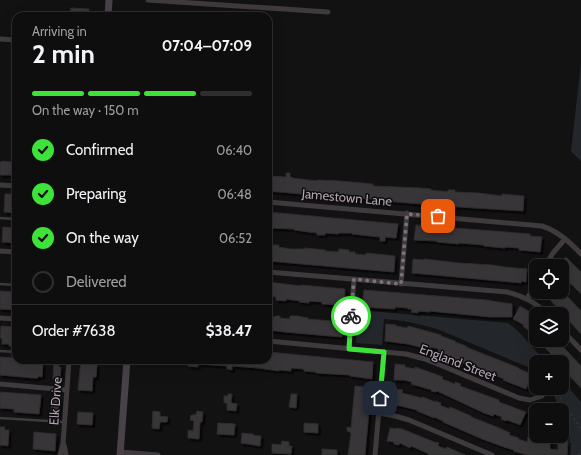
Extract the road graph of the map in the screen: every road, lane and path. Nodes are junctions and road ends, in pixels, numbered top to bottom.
1 (109, 0) edge
2 (148, 0) edge
3 (108, 12) edge
4 (328, 12) dead end
5 (0, 39) edge
6 (12, 40) edge
7 (0, 185) edge
8 (12, 186) edge
9 (272, 202) edge
10 (407, 214) junction
11 (0, 218) edge
12 (12, 219) edge
13 (565, 239) junction
14 (0, 251) edge
15 (12, 252) edge
16 (581, 254) edge
17 (549, 259) edge
18 (272, 272) edge
19 (354, 279) junction
20 (0, 284) edge
21 (401, 284) junction
22 (12, 285) edge
23 (529, 295) edge
24 (527, 299) junction
25 (540, 307) edge
26 (0, 318) edge
27 (12, 319) edge
28 (569, 337) edge
29 (272, 341) edge
30 (349, 349) junction
31 (581, 350) edge
32 (0, 351) edge
33 (12, 352) edge
34 (384, 352) junction
35 (69, 364) edge
36 (127, 364) edge
37 (0, 384) edge
38 (67, 390) junction
39 (542, 396) joint
40 (379, 414) junction
41 (0, 418) edge
42 (65, 422) junction
43 (581, 429) edge
44 (63, 444) junction
45 (581, 450) edge
46 (120, 453) edge
47 (60, 455) edge
48 (66, 455) edge
49 (158, 455) edge
50 (375, 455) edge
51 (492, 455) edge
52 (579, 455) edge

1 - 3 main road
2 - 4 street
5 - 6 street
7 - 8 street
9 - 10 street, Jamestown Lane
10 - 13 street, Jamestown Lane
10 - 21 street
11 - 12 lane
13 - 16 street, Jamestown Lane
13 - 17 street
14 - 15 street
18 - 19 street
19 - 21 street
19 - 30 street
20 - 22 lane
21 - 24 street
23 - 24 street
24 - 25 street
26 - 27 street
28 - 31 street
29 - 30 street, England Street
30 - 34 street, England Street
32 - 33 lane
34 - 39 street, England Street
34 - 40 street
35 - 38 street, Elk Drive
36 - 46 main road
37 - 38 street
38 - 42 street, Elk Drive
39 - 43 path
40 - 50 street
40 - 51 street
41 - 42 lane
42 - 44 street, Elk Drive
44 - 47 street, Elk Drive
44 - 48 street, Elk Drive
45 - 52 path
46 - 49 street

